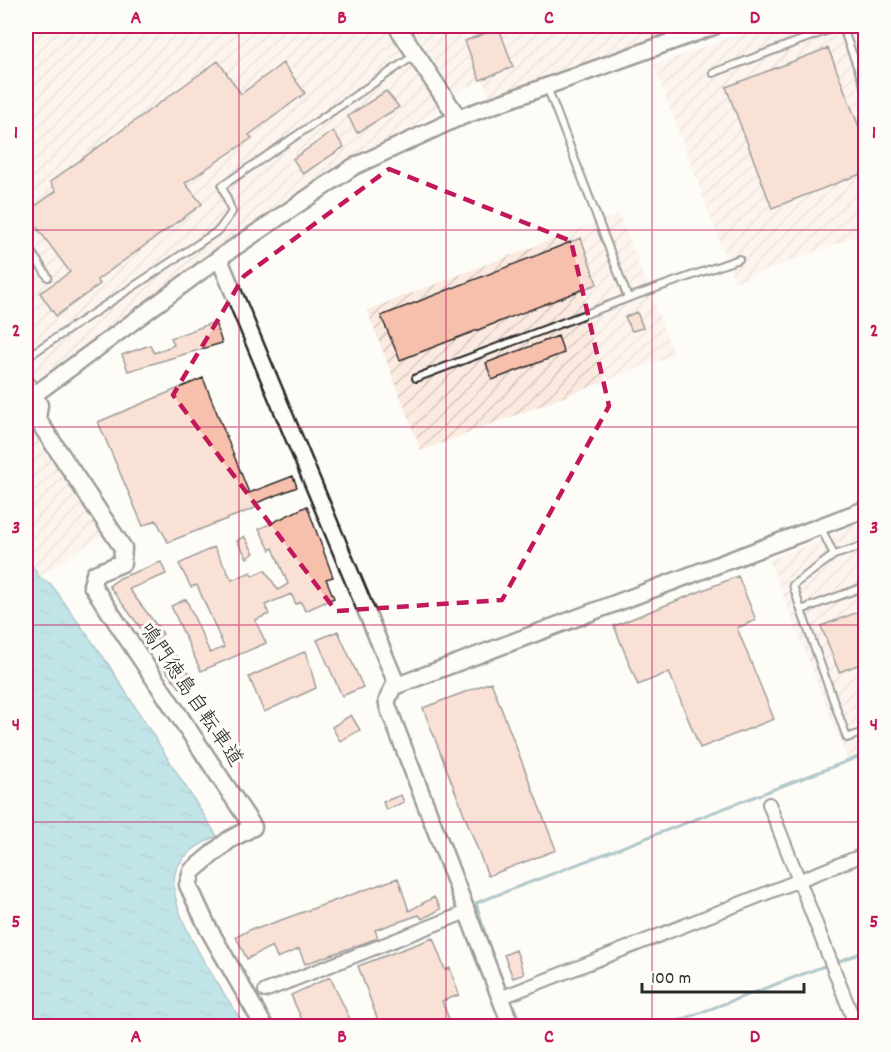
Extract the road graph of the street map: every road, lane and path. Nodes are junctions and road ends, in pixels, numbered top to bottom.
1 (397, 26) edge
2 (710, 26) edge
3 (840, 26) edge
4 (416, 54) junction
5 (713, 73) dead end
6 (547, 86) junction
7 (866, 90) edge
8 (458, 118) junction
9 (26, 244) edge
10 (219, 258) junction
11 (739, 259) dead end
12 (48, 277) dead end
13 (628, 298) junction
14 (26, 343) edge
15 (416, 378) dead end
16 (29, 389) edge
17 (866, 509) edge
18 (819, 526) junction
19 (866, 545) edge
20 (834, 555) junction
21 (866, 586) edge
22 (801, 610) junction
23 (397, 685) junction
24 (866, 731) edge
25 (769, 804) dead end
26 (866, 854) edge
27 (798, 879) junction
28 (467, 912) junction
29 (265, 991) dead end
30 (502, 997) junction
31 (264, 1026) edge
32 (511, 1026) edge
33 (856, 1026) edge

1 - 4 main road
2 - 6 street
3 - 5 lane
3 - 7 lane
4 - 8 main road
4 - 14 lane
6 - 8 street
6 - 13 lane
8 - 10 street
9 - 12 lane
10 - 16 street
10 - 23 street
11 - 13 lane
13 - 15 lane
16 - 31 main road, 鳴門徳島自転車道
17 - 18 street
18 - 20 lane
18 - 23 street
19 - 20 lane
20 - 22 lane
21 - 22 lane
22 - 24 lane
23 - 28 street
25 - 27 street
26 - 27 street
27 - 30 street
27 - 33 street
28 - 29 street
28 - 30 street
30 - 32 street

